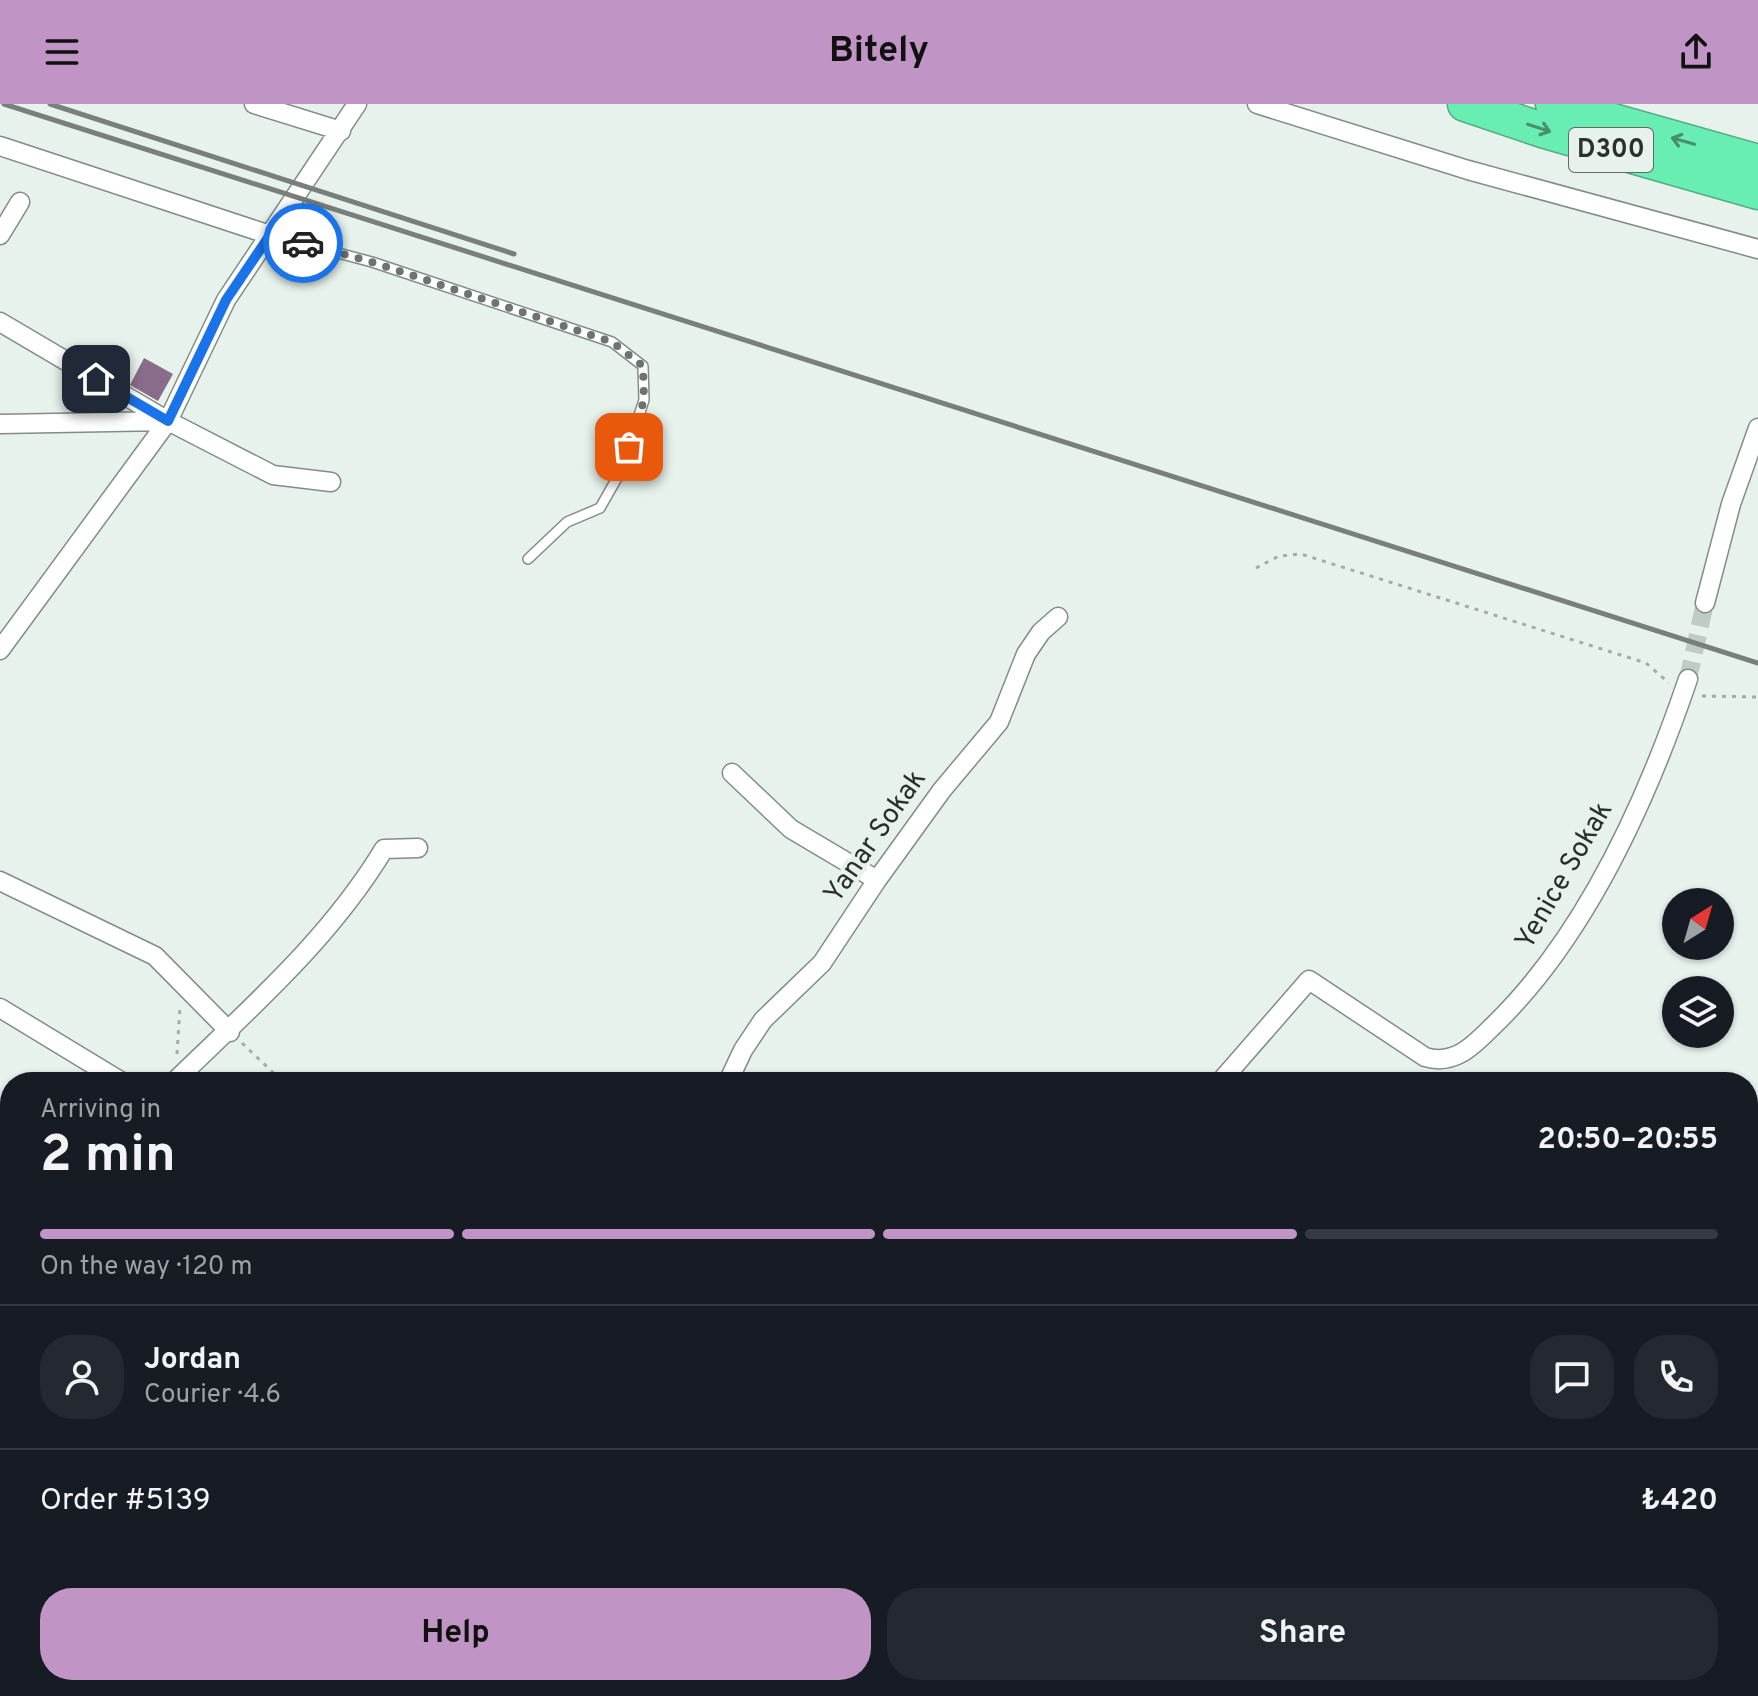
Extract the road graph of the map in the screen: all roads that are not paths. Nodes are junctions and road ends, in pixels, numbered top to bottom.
1 (254, 104) edge
2 (357, 104) edge
3 (1257, 104) edge
4 (1465, 104) edge
5 (1553, 104) edge
6 (341, 131) junction
7 (0, 146) edge
8 (1758, 162) edge
9 (1758, 192) edge
10 (20, 202) dead end
11 (0, 235) edge
12 (270, 235) junction
13 (1758, 249) edge
14 (0, 322) edge
15 (168, 421) junction
16 (0, 424) edge
17 (1758, 428) edge
18 (331, 482) dead end
19 (528, 559) dead end
20 (1705, 603) tunnel mouth
21 (1058, 617) dead end
22 (0, 650) edge
23 (1688, 679) tunnel mouth
24 (732, 773) dead end
25 (418, 848) dead end
26 (877, 880) junction
27 (0, 881) edge
28 (0, 1008) edge
29 (230, 1032) junction
30 (106, 1072) edge
31 (186, 1072) edge
32 (733, 1072) edge
33 (1229, 1072) edge

1 - 6 street
2 - 6 street
3 - 13 street
4 -> 9 highway, D300
8 -> 5 highway, D300
6 - 12 street
7 - 12 street
10 - 11 street
12 - 15 street
12 - 19 lane
14 - 15 street
15 - 16 street
15 - 18 street
15 - 22 street
17 - 20 street
21 - 26 street, Yanar Sokak
23 - 33 street, Yenice Sokak
24 - 26 street
25 - 29 street
26 - 32 street, Yanar Sokak
27 - 29 street
28 - 30 street
29 - 31 street

